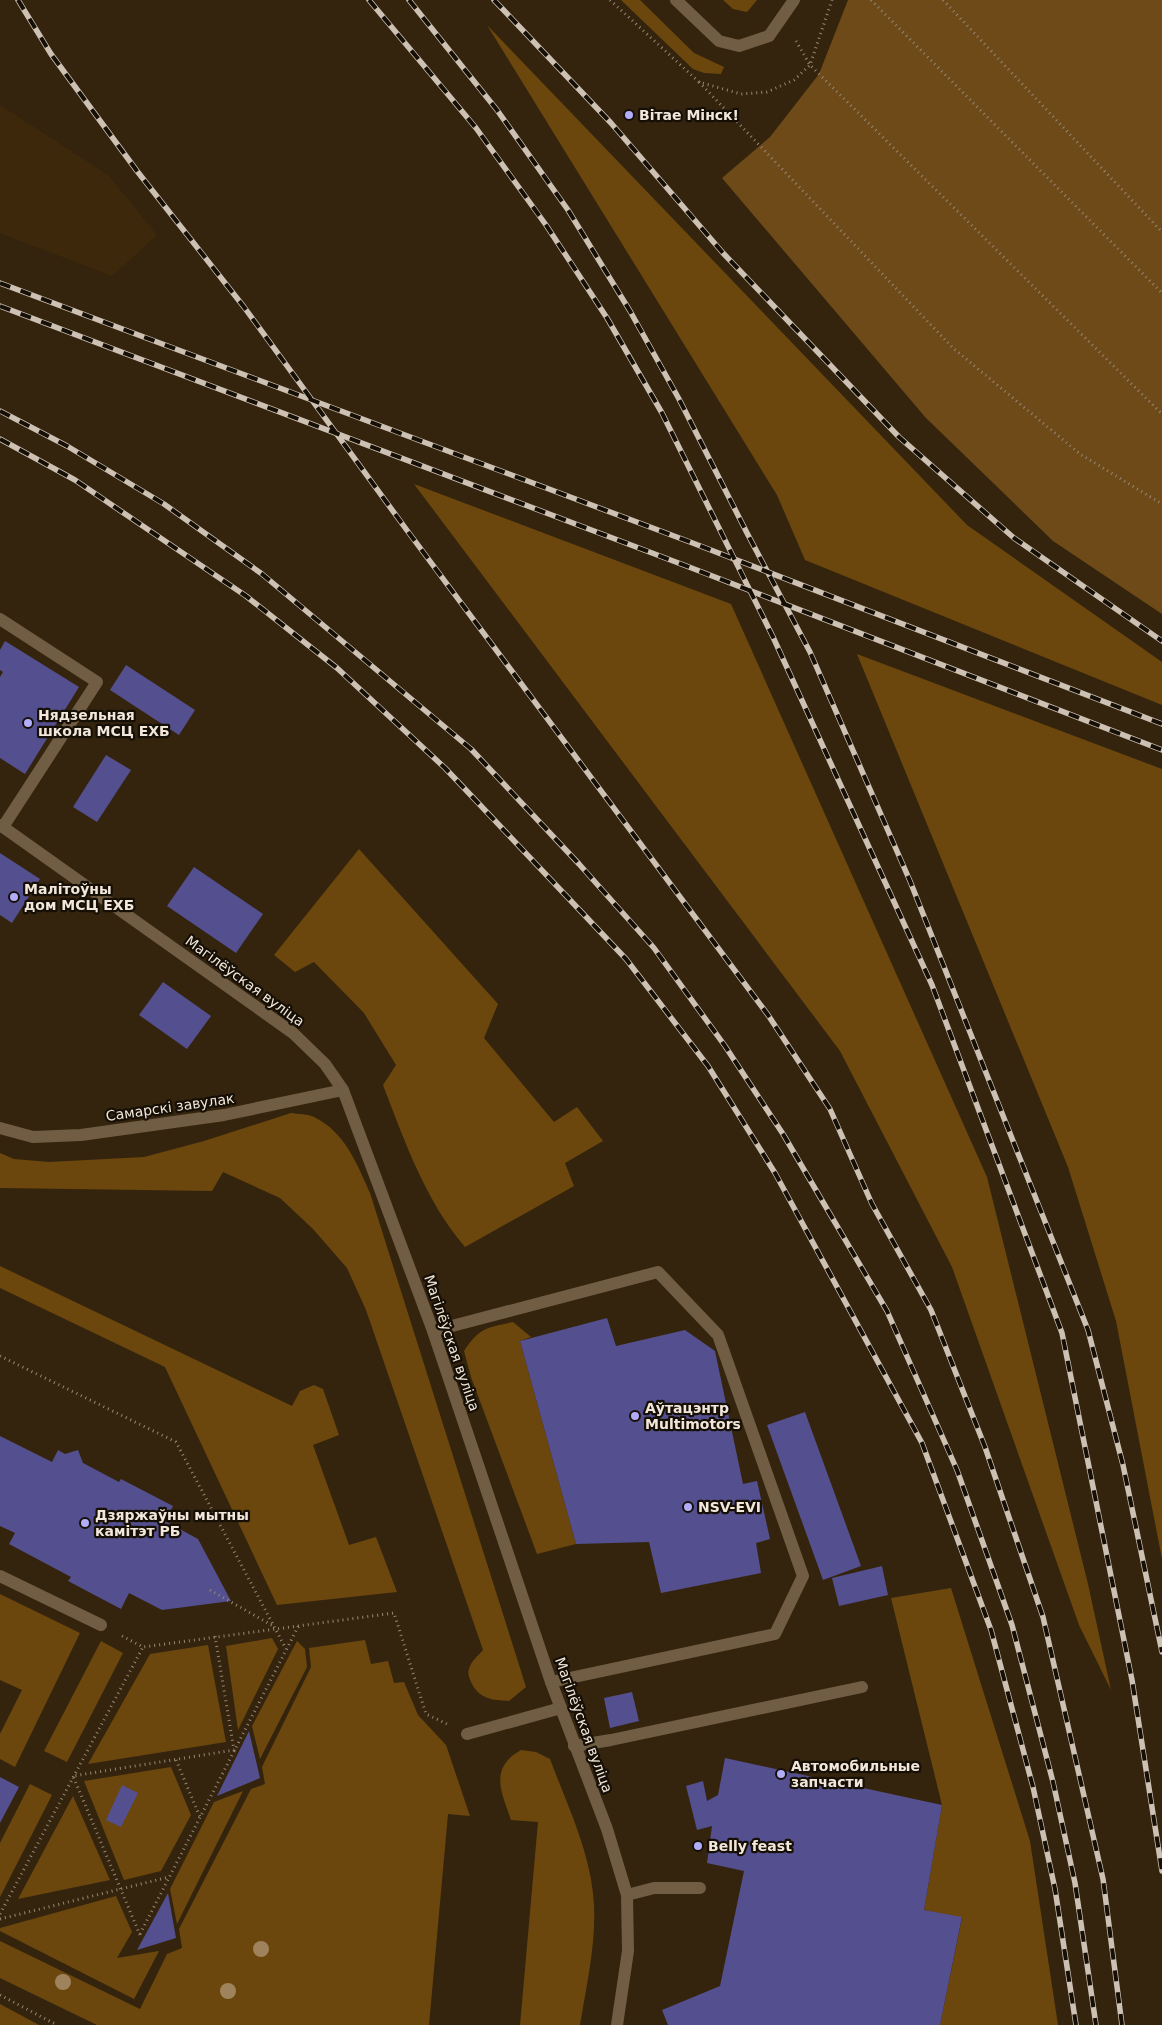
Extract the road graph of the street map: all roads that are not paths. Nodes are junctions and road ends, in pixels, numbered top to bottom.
1 (676, 0) edge
2 (794, 0) edge
3 (0, 619) edge
4 (2, 826) edge
5 (343, 1090) junction
6 (0, 1128) edge
7 (433, 1331) junction
8 (0, 1576) edge
9 (102, 1625) road end
10 (551, 1682) junction
11 (862, 1687) dead end
12 (561, 1708) junction
13 (467, 1734) road end
14 (574, 1746) junction
15 (700, 1888) dead end
16 (627, 1895) junction
17 (617, 2025) edge

1 - 2 street
3 - 4 street
4 - 5 street, Магілёўская вуліца
5 - 6 street, Самарскі завулак
5 - 7 street, Магілёўская вуліца
7 - 10 street, Магілёўская вуліца
7 - 10 street
8 - 9 street
10 - 12 street, Магілёўская вуліца
11 - 14 street
12 - 13 street
12 - 14 street, Магілёўская вуліца
14 - 16 street, Магілёўская вуліца
15 - 16 street
16 - 17 street, Магілёўская вуліца

